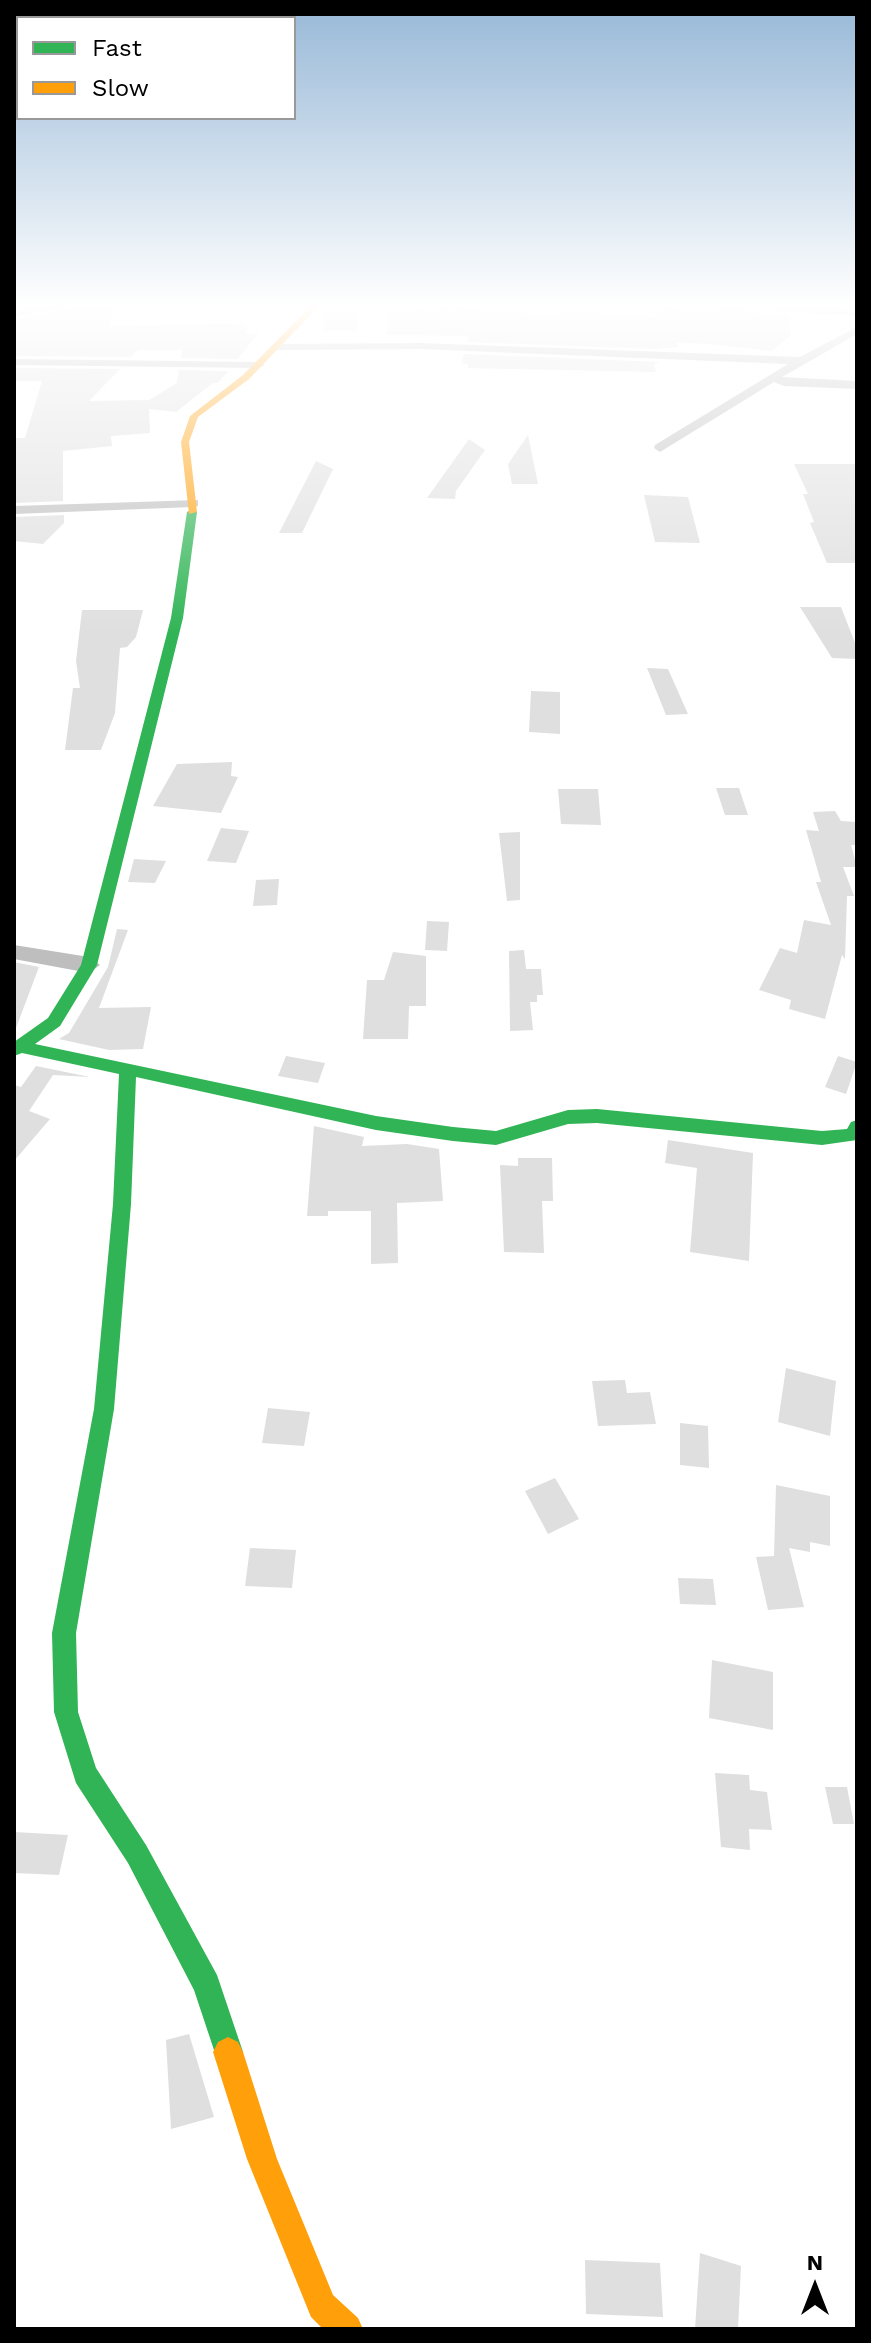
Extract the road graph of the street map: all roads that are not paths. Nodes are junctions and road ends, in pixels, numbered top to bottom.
1 (194, 416) edge
2 (710, 416) edge
3 (660, 448) dead end
4 (193, 503) junction
5 (14, 510) edge
6 (14, 952) edge
7 (89, 965) junction
8 (16, 1048) edge
9 (128, 1071) junction
10 (857, 1127) edge
11 (347, 2329) edge

1 - 4 street
2 - 3 street
4 - 5 street
4 - 7 street
6 - 7 street
7 - 8 street
8 - 9 street
9 - 10 street
9 - 11 street

